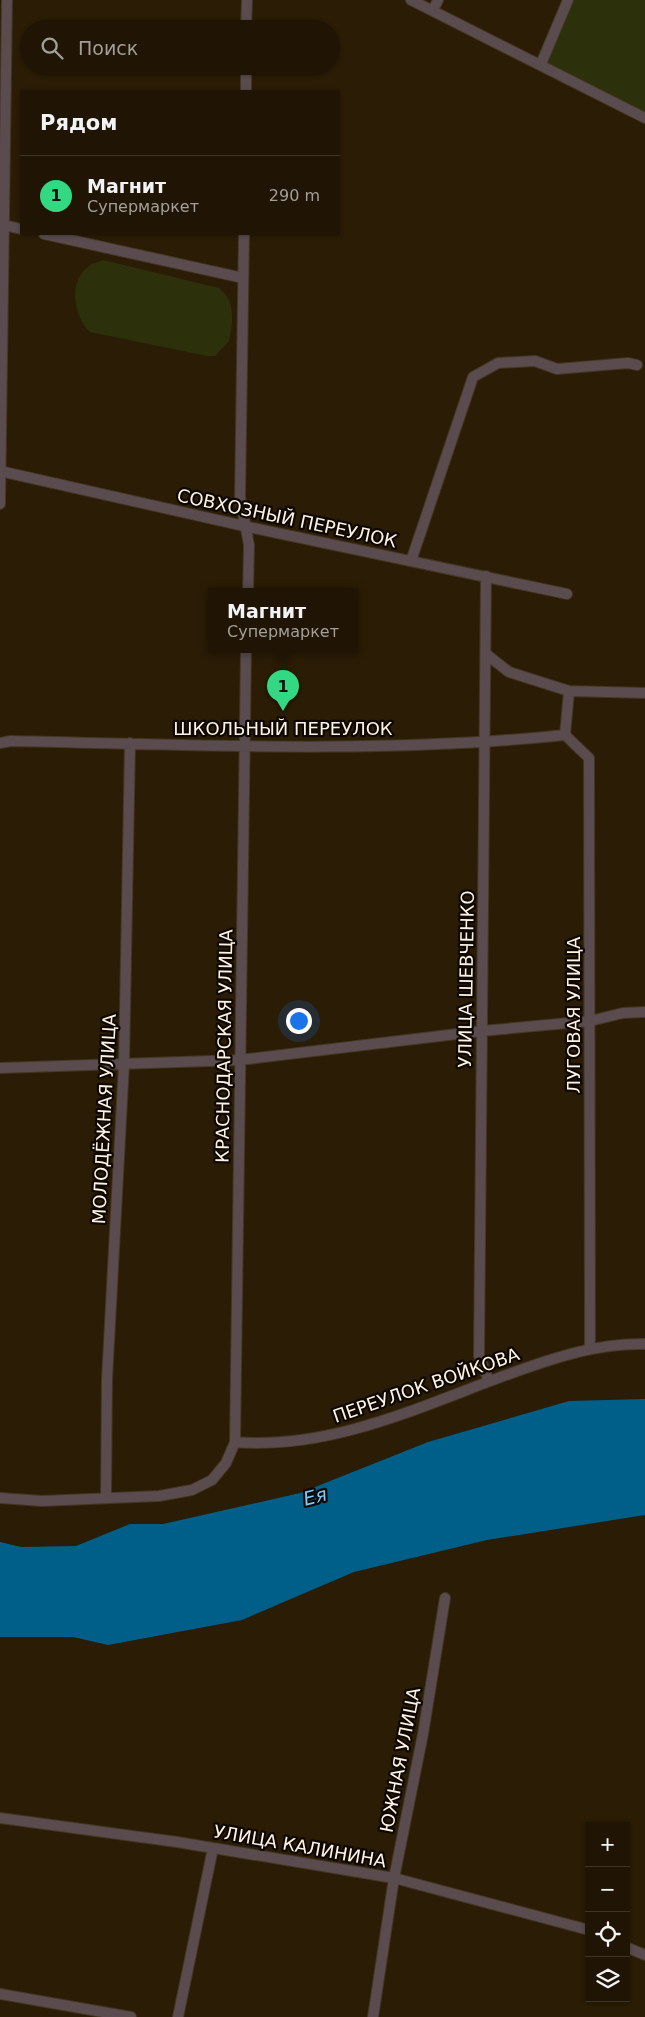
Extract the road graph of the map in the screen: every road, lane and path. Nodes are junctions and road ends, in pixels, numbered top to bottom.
1 (7, 0) edge
2 (247, 0) edge
3 (411, 0) edge
4 (438, 0) edge
5 (568, 0) edge
6 (433, 10) junction
7 (246, 20) edge
8 (541, 64) junction
9 (246, 75) edge
10 (246, 90) edge
11 (645, 118) edge
12 (2, 224) edge
13 (20, 229) edge
14 (49, 235) edge
15 (244, 235) edge
16 (243, 278) junction
17 (637, 365) dead end
18 (0, 471) edge
19 (0, 504) edge
20 (244, 526) junction
21 (411, 561) junction
22 (486, 576) junction
23 (248, 588) edge
24 (568, 594) dead end
25 (246, 653) edge
26 (486, 654) junction
27 (569, 691) junction
28 (645, 693) edge
29 (565, 735) junction
30 (0, 743) edge
31 (485, 743) junction
32 (130, 744) junction
33 (244, 746) junction
34 (645, 1012) edge
35 (590, 1021) junction
36 (482, 1031) junction
37 (240, 1060) junction
38 (124, 1064) junction
39 (0, 1068) edge
40 (645, 1344) edge
41 (590, 1348) junction
42 (489, 1381) junction
43 (235, 1442) junction
44 (106, 1497) junction
45 (0, 1498) edge
46 (445, 1598) dead end
47 (0, 1818) edge
48 (212, 1848) junction
49 (394, 1878) junction
50 (585, 1929) edge
51 (630, 1949) edge
52 (645, 1955) edge
53 (0, 1994) edge
54 (131, 2017) edge
55 (178, 2017) edge
56 (373, 2017) edge

1 - 12 street
2 - 7 street
3 - 6 street
4 - 6 street
5 - 8 street
6 - 8 street
8 - 11 street
9 - 10 street
12 - 13 street
12 - 18 street
14 - 16 street
15 - 16 street
16 - 20 street
17 - 21 street
18 - 19 street
18 - 20 street, СОВХОЗНЫЙ ПЕРЕУЛОК
20 - 21 street, СОВХОЗНЫЙ ПЕРЕУЛОК
20 - 23 street
21 - 22 street, СОВХОЗНЫЙ ПЕРЕУЛОК
22 - 24 street, СОВХОЗНЫЙ ПЕРЕУЛОК
22 - 26 street, УЛИЦА ШЕВЧЕНКО
25 - 33 street, КРАСНОДАРСКАЯ УЛИЦА
26 - 27 street
26 - 31 street, УЛИЦА ШЕВЧЕНКО
27 - 28 street
27 - 29 street
29 - 31 street, ШКОЛЬНЫЙ ПЕРЕУЛОК
29 - 35 street, ЛУГОВАЯ УЛИЦА
30 - 32 street, ШКОЛЬНЫЙ ПЕРЕУЛОК
31 - 33 street, ШКОЛЬНЫЙ ПЕРЕУЛОК
31 - 36 street, УЛИЦА ШЕВЧЕНКО
32 - 33 street, ШКОЛЬНЫЙ ПЕРЕУЛОК
32 - 38 street, МОЛОДЁЖНАЯ УЛИЦА
33 - 37 street, КРАСНОДАРСКАЯ УЛИЦА
34 - 35 street
35 - 36 street
35 - 41 street, ЛУГОВАЯ УЛИЦА
36 - 37 street
36 - 42 street, УЛИЦА ШЕВЧЕНКО
37 - 38 street
37 - 43 street, КРАСНОДАРСКАЯ УЛИЦА
38 - 39 street
38 - 44 street, МОЛОДЁЖНАЯ УЛИЦА
40 - 41 street, ПЕРЕУЛОК ВОЙКОВА
41 - 42 street, ПЕРЕУЛОК ВОЙКОВА
42 - 43 street, ПЕРЕУЛОК ВОЙКОВА
43 - 44 street
44 - 45 street
46 - 49 street, ЮЖНАЯ УЛИЦА
47 - 48 street, УЛИЦА КАЛИНИНА
48 - 49 street, УЛИЦА КАЛИНИНА
48 - 55 street
49 - 50 street, УЛИЦА КАЛИНИНА
49 - 56 street, ЮЖНАЯ УЛИЦА
51 - 52 street
53 - 54 street

